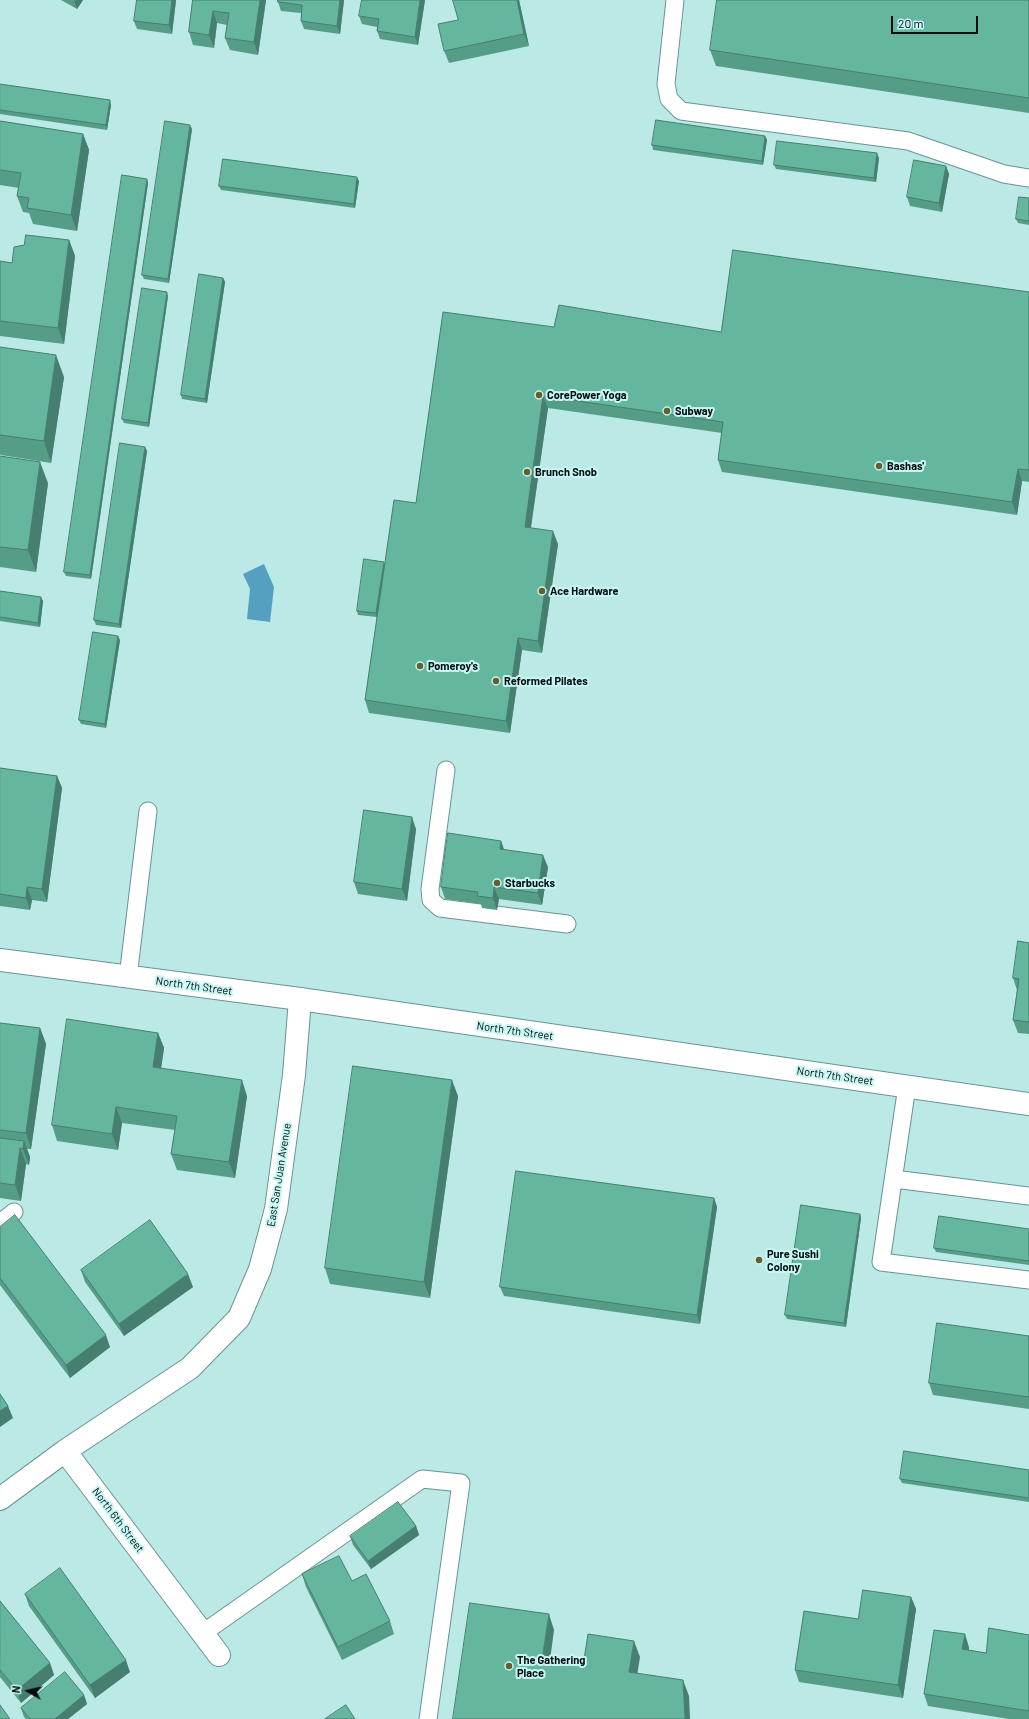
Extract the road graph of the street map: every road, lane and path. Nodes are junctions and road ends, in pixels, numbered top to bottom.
1 (675, 0) edge
2 (1029, 178) edge
3 (446, 770) dead end
4 (148, 811) dead end
5 (567, 924) dead end
6 (0, 960) edge
7 (128, 977) junction
8 (300, 999) junction
9 (907, 1086) junction
10 (1029, 1104) edge
11 (894, 1179) junction
12 (1029, 1196) edge
13 (14, 1212) edge
14 (0, 1223) edge
15 (1029, 1280) edge
16 (65, 1451) junction
17 (0, 1499) edge
18 (203, 1633) junction
19 (219, 1655) dead end
20 (428, 1719) edge

1 - 2 lane
3 - 5 lane
4 - 7 lane
6 - 7 main road, North 7th Street
7 - 8 main road, North 7th Street
8 - 9 main road, North 7th Street
8 - 16 main road, East San Juan Avenue
9 - 10 main road, North 7th Street
9 - 11 lane
11 - 12 lane
11 - 15 lane
13 - 14 lane
16 - 17 main road
16 - 18 main road, North 6th Street
18 - 19 main road, North 6th Street
18 - 20 lane

